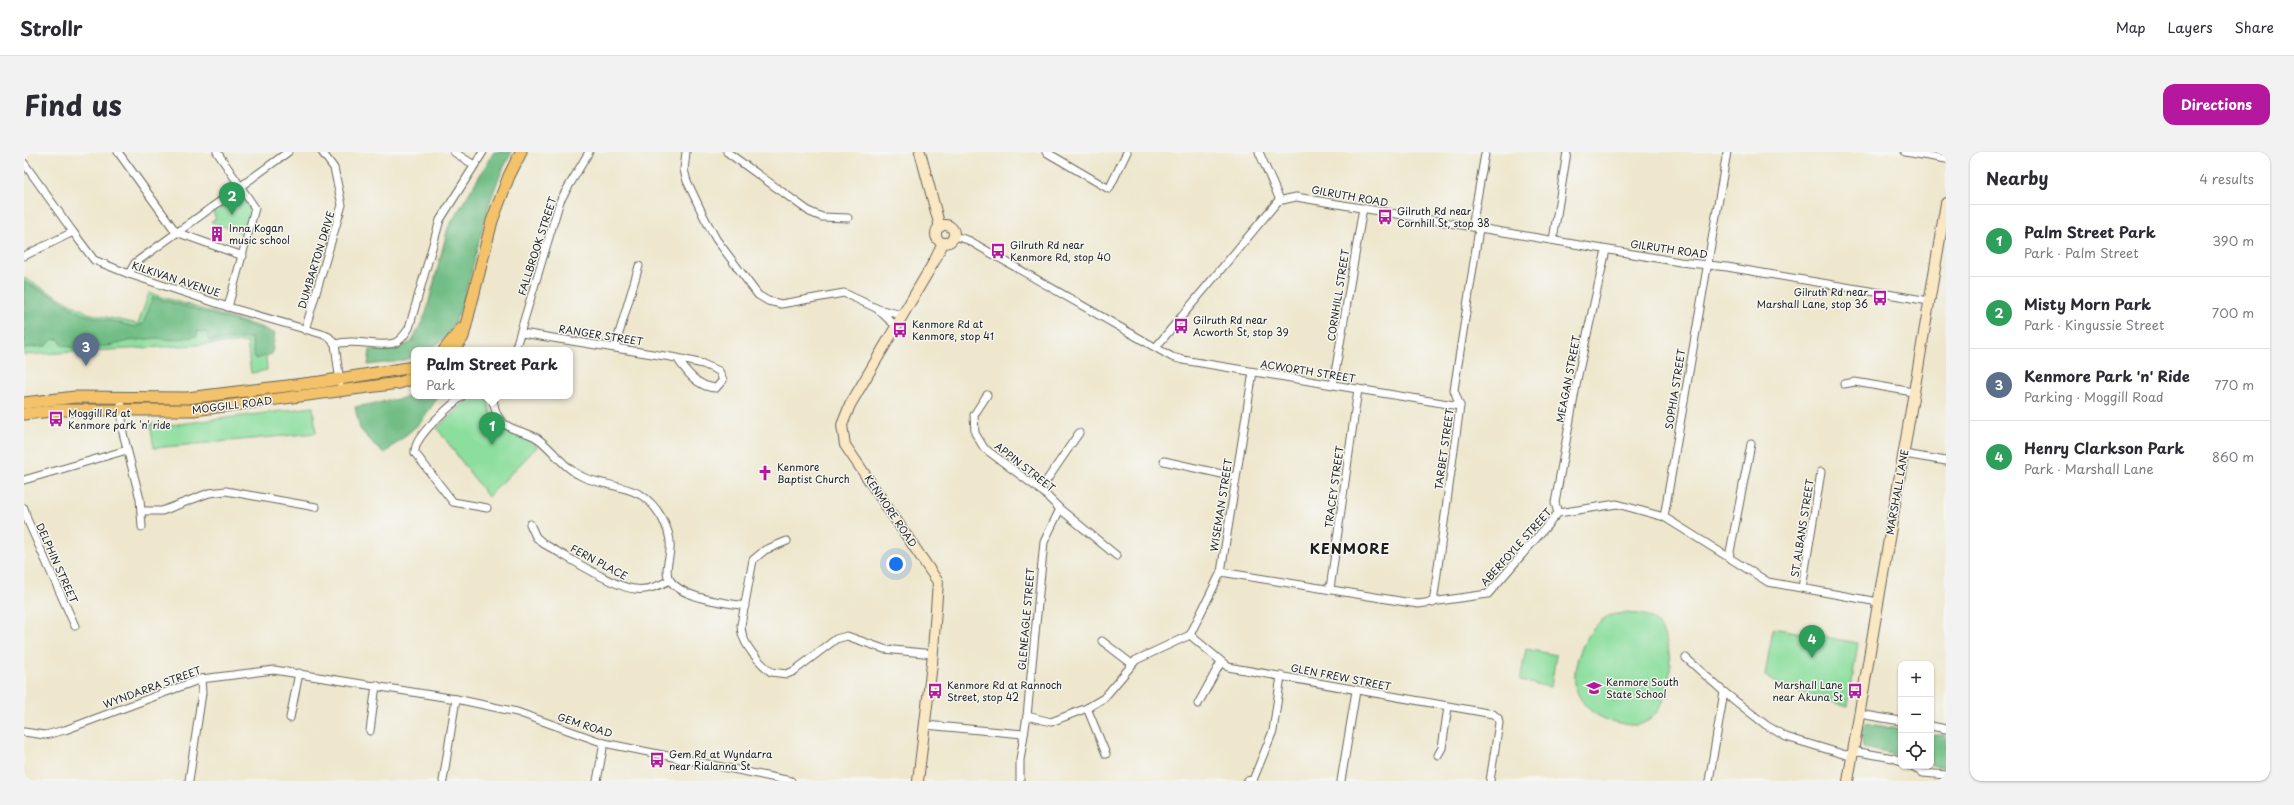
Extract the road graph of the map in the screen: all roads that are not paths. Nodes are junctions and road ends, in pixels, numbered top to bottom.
1 (118, 152) edge
2 (217, 152) edge
3 (288, 152) edge
4 (322, 152) edge
5 (454, 152) edge
6 (483, 152) edge
7 (521, 152) edge
8 (589, 152) edge
9 (686, 152) edge
10 (727, 152) edge
11 (920, 152) edge
12 (1046, 152) edge
13 (1127, 152) edge
14 (1259, 152) edge
15 (1566, 152) edge
16 (1727, 152) edge
17 (1905, 152) edge
18 (1485, 154) dead end
19 (1946, 159) edge
20 (24, 163) edge
21 (474, 165) junction
22 (241, 186) junction
23 (1280, 200) junction
24 (1946, 203) edge
25 (1363, 208) junction
26 (848, 218) dead end
27 (940, 227) junction
28 (1472, 227) junction
29 (1479, 229) junction
30 (73, 232) junction
31 (176, 232) junction
32 (954, 236) junction
33 (1552, 240) junction
34 (943, 243) junction
35 (1606, 250) junction
36 (24, 256) edge
37 (243, 256) junction
38 (639, 266) dead end
39 (1707, 266) junction
40 (129, 274) junction
41 (1929, 301) junction
42 (228, 307) junction
43 (876, 308) junction
44 (902, 315) junction
45 (468, 320) junction
46 (896, 326) junction
47 (305, 330) junction
48 (522, 332) junction
49 (335, 344) junction
50 (446, 347) edge
51 (456, 347) edge
52 (516, 347) edge
53 (615, 347) junction
54 (1156, 347) junction
55 (677, 358) junction
56 (411, 368) edge
57 (1253, 372) junction
58 (340, 379) junction
59 (411, 379) edge
60 (1844, 384) dead end
61 (1333, 385) junction
62 (1358, 389) junction
63 (341, 391) junction
64 (1913, 392) junction
65 (987, 395) dead end
66 (121, 397) junction
67 (459, 399) edge
68 (494, 399) edge
69 (24, 403) edge
70 (1460, 406) junction
71 (122, 411) junction
72 (24, 414) edge
73 (1079, 433) dead end
74 (1751, 444) dead end
75 (127, 450) junction
76 (1904, 454) junction
77 (1164, 461) dead end
78 (1946, 461) edge
79 (1821, 472) dead end
80 (1235, 477) junction
81 (24, 480) edge
82 (1040, 490) junction
83 (24, 508) edge
84 (316, 508) dead end
85 (487, 508) dead end
86 (1060, 509) junction
87 (141, 511) junction
88 (1558, 513) junction
89 (1664, 517) junction
90 (530, 524) dead end
91 (142, 527) dead end
92 (787, 541) dead end
93 (1117, 556) dead end
94 (1729, 557) junction
95 (1221, 572) junction
96 (670, 580) junction
97 (1802, 588) junction
98 (1330, 589) junction
99 (1878, 602) junction
100 (1433, 603) junction
101 (744, 606) junction
102 (75, 626) dead end
103 (1190, 635) junction
104 (1102, 641) dead end
105 (933, 654) junction
106 (1686, 658) dead end
107 (1221, 662) junction
108 (1132, 664) junction
109 (299, 673) junction
110 (1281, 676) junction
111 (201, 679) junction
112 (376, 685) junction
113 (1356, 691) junction
114 (1724, 692) junction
115 (456, 699) junction
116 (1198, 704) dead end
117 (1448, 707) junction
118 (1087, 708) junction
119 (1859, 714) junction
120 (1027, 716) junction
121 (290, 718) dead end
122 (1898, 720) edge
123 (925, 725) junction
124 (1934, 727) edge
125 (1946, 729) edge
126 (370, 730) dead end
127 (24, 732) edge
128 (1024, 734) junction
129 (604, 743) junction
130 (1106, 754) dead end
131 (1852, 754) junction
132 (1438, 756) dead end
133 (1898, 760) edge
134 (1916, 769) edge
135 (1924, 773) junction
136 (1946, 775) edge
137 (189, 781) edge
138 (443, 781) edge
139 (597, 781) edge
140 (791, 781) edge
141 (918, 781) edge
142 (1020, 781) edge
143 (1251, 781) edge
144 (1341, 781) edge
145 (1490, 781) edge
146 (1709, 781) edge
147 (1848, 781) edge
148 (1922, 781) edge

1 - 31 street
2 - 22 street
3 - 22 street
4 - 47 street, DUMBARTON DRIVE
5 - 21 street
6 - 21 street
7 - 45 main road
8 - 48 street, FALLBROOK STREET
9 - 43 street
10 - 26 street
11 - 27 street
12 - 13 street
14 - 23 street
15 - 33 street
16 - 39 street, SOPHIA STREET
17 - 19 street
18 - 28 street
20 - 30 street, KILKIVAN AVENUE
21 - 49 street
22 - 31 street
22 - 37 street
23 - 25 street, GILRUTH ROAD
23 - 54 street
24 - 41 street, MARSHALL LANE
25 - 28 street, GILRUTH ROAD
25 - 61 street, CORNHILL STREET
27 - 32 street
27 - 34 street
28 - 29 street, GILRUTH ROAD
29 - 33 street, GILRUTH ROAD
29 - 70 street, TARBET STREET
30 - 36 street
30 - 40 street, KILKIVAN AVENUE
31 - 37 street
31 - 40 street
32 - 34 street
32 - 54 street
33 - 35 street, GILRUTH ROAD
34 - 44 street, KENMORE ROAD
35 - 39 street, GILRUTH ROAD
35 - 88 street, MEAGAN STREET
37 - 42 street
38 - 53 street
39 - 41 street, GILRUTH ROAD
39 - 89 street, SOPHIA STREET
40 - 42 street, KILKIVAN AVENUE
41 - 64 street, MARSHALL LANE
42 - 47 street, KILKIVAN AVENUE
43 - 44 street
43 - 46 street
44 - 46 street, KENMORE ROAD
45 - 50 main road
45 - 51 main road
46 - 105 street, KENMORE ROAD
47 - 49 street, KILKIVAN AVENUE
48 - 52 street, FALLBROOK STREET
48 - 53 street, RANGER STREET
49 - 58 street
53 - 55 street, RANGER STREET
54 - 57 street, ACWORTH STREET
55 - 55 street, RANGER STREET
56 - 58 main road, MOGGILL ROAD
57 - 61 street, ACWORTH STREET
57 - 80 street, WISEMAN STREET
58 - 63 street
58 - 66 main road, MOGGILL ROAD
59 - 63 main road, MOGGILL ROAD
60 - 64 street
61 - 62 street, ACWORTH STREET
62 - 70 street, ACWORTH STREET
62 - 98 street, TRACEY STREET
63 - 71 main road, MOGGILL ROAD
64 - 76 street, MARSHALL LANE
65 - 82 street, APPIN STREET
66 - 69 main road, MOGGILL ROAD
66 - 71 street
67 - 85 street
68 - 96 street
70 - 100 street, TARBET STREET
71 - 72 main road, MOGGILL ROAD
71 - 75 street
73 - 82 street
74 - 94 street
75 - 81 street
75 - 87 street
76 - 78 street
76 - 99 street, MARSHALL LANE
77 - 80 street
79 - 97 street, ST ALBANS STREET
80 - 95 street, WISEMAN STREET
82 - 86 street, APPIN STREET
83 - 102 street, DELPHIN STREET
84 - 87 street
86 - 93 street, APPIN STREET
86 - 120 street, GLENEAGLE STREET
87 - 91 street
88 - 89 street, ABERFOYLE STREET
88 - 100 street, ABERFOYLE STREET
89 - 94 street, ABERFOYLE STREET
90 - 96 street, FERN PLACE
92 - 101 street
94 - 97 street, ABERFOYLE STREET
95 - 98 street, ABERFOYLE STREET
95 - 103 street, WISEMAN STREET
96 - 101 street
97 - 99 street, ABERFOYLE STREET
98 - 100 street, ABERFOYLE STREET
99 - 119 street, MARSHALL LANE
101 - 105 street
103 - 107 street, GLEN FREW STREET
103 - 108 street
104 - 108 street
105 - 123 street, KENMORE ROAD
106 - 114 street
107 - 110 street, GLEN FREW STREET
107 - 116 street
108 - 118 street
109 - 111 street, WYNDARRA STREET
109 - 112 street, WYNDARRA STREET
109 - 121 street
110 - 113 street, GLEN FREW STREET
110 - 143 street
111 - 127 street, WYNDARRA STREET
111 - 137 street
112 - 115 street, WYNDARRA STREET
112 - 126 street
113 - 117 street, GLEN FREW STREET
113 - 144 street
114 - 131 street
114 - 146 street
115 - 129 street, GEM ROAD
115 - 138 street
117 - 132 street
117 - 145 street, GLEN FREW STREET
118 - 120 street
118 - 130 street
119 - 122 street
119 - 131 street, MARSHALL LANE
120 - 128 street, GLENEAGLE STREET
123 - 128 street
123 - 141 street, KENMORE ROAD
124 - 125 street
128 - 142 street, GLENEAGLE STREET
129 - 139 street
129 - 140 street, GEM ROAD
131 - 133 street
131 - 147 street, MARSHALL LANE
134 - 135 street
135 - 136 street
135 - 148 street

